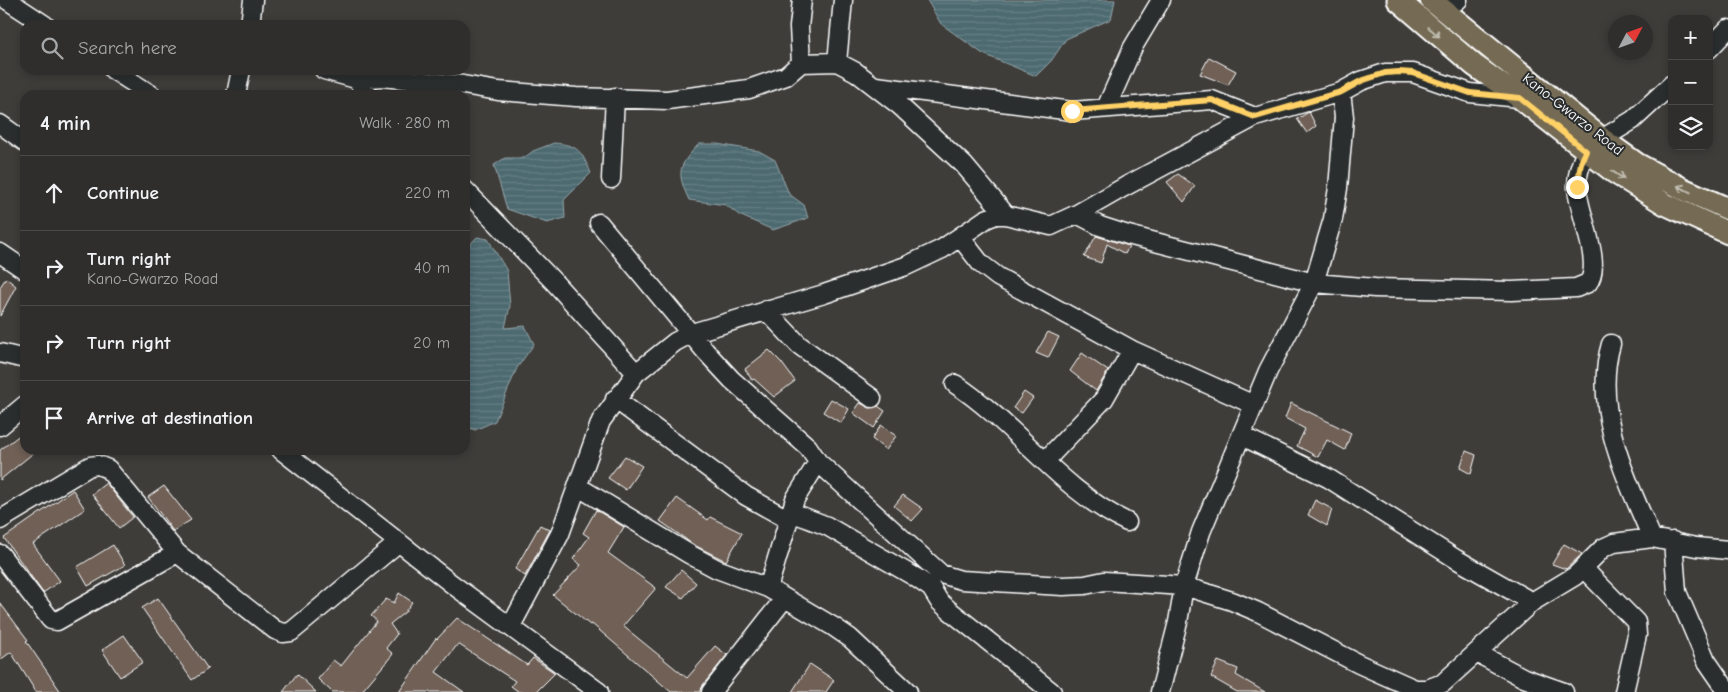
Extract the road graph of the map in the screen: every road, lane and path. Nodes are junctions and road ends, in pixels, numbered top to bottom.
1 (7, 0) edge
2 (253, 0) edge
3 (802, 0) edge
4 (843, 0) edge
5 (1160, 0) edge
6 (1398, 0) edge
7 (1444, 3) edge
8 (37, 20) edge
9 (251, 20) edge
10 (1728, 29) edge
11 (1713, 44) edge
12 (1504, 60) junction
13 (837, 62) junction
14 (801, 63) junction
15 (122, 75) edge
16 (241, 75) edge
17 (342, 75) edge
18 (1491, 78) junction
19 (356, 79) junction
20 (875, 86) junction
21 (1668, 88) edge
22 (144, 90) edge
23 (237, 90) edge
24 (365, 90) edge
25 (1341, 92) junction
26 (615, 97) junction
27 (1520, 98) junction
28 (1106, 108) junction
29 (1255, 117) junction
30 (0, 124) edge
31 (20, 138) edge
32 (1594, 145) junction
33 (611, 179) dead end
34 (470, 199) edge
35 (1728, 210) edge
36 (1077, 214) junction
37 (1006, 215) junction
38 (599, 222) dead end
39 (1728, 233) edge
40 (960, 237) junction
41 (0, 253) edge
42 (20, 267) edge
43 (1314, 283) junction
44 (766, 310) junction
45 (692, 333) junction
46 (1611, 344) dead end
47 (1132, 350) junction
48 (0, 353) edge
49 (20, 358) edge
50 (636, 373) junction
51 (955, 384) dead end
52 (872, 398) dead end
53 (615, 399) junction
54 (1254, 405) junction
55 (20, 409) edge
56 (0, 426) edge
57 (1242, 436) junction
58 (288, 455) edge
59 (1046, 461) junction
60 (818, 462) junction
61 (577, 486) junction
62 (790, 516) junction
63 (0, 520) edge
64 (1128, 522) dead end
65 (1652, 538) junction
66 (1674, 541) junction
67 (398, 542) junction
68 (1726, 547) edge
69 (176, 553) junction
70 (0, 554) edge
71 (1584, 568) junction
72 (936, 581) junction
73 (1184, 586) junction
74 (768, 588) junction
75 (784, 599) junction
76 (1532, 602) junction
77 (511, 626) junction
78 (1477, 653) junction
79 (1414, 690) edge
80 (598, 692) edge
81 (711, 692) edge
82 (908, 692) edge
83 (1052, 692) edge
84 (1160, 692) edge
85 (1564, 692) edge
86 (1624, 692) edge
87 (1728, 692) edge

1 - 8 street
2 - 9 street
3 - 14 street
4 - 13 street
5 - 28 street
6 -> 18 main road, Kano-Gwarzo Road
7 - 12 main road, Kano-Gwarzo Road
10 - 11 street
12 - 18 main road
12 - 32 main road, Kano-Gwarzo Road
13 - 14 street
13 - 20 street
14 - 26 street
15 - 22 street
16 - 23 street
17 - 19 street
18 - 27 main road, Kano-Gwarzo Road
19 - 24 street
19 - 26 street
20 - 28 street
20 - 37 street
21 - 32 street
25 - 27 street
25 - 29 street
25 - 43 street
26 - 33 street
27 - 32 main road, Kano-Gwarzo Road
28 - 29 street
29 - 36 street
30 - 31 street
35 -> 32 main road, Kano-Gwarzo Road
32 -> 39 main road, Kano-Gwarzo Road
32 - 43 street
34 - 50 street
36 - 37 street
36 - 43 street
37 - 40 street
38 - 45 street
40 - 44 street
40 - 47 street
41 - 42 street
43 - 54 street
44 - 45 street
44 - 52 street
45 - 50 street
45 - 60 street
46 - 65 street
47 - 54 street
47 - 59 street
48 - 49 street
50 - 53 street
51 - 59 street
53 - 61 street
53 - 62 street
54 - 57 street
55 - 56 street
57 - 73 street
57 - 76 street
58 - 67 street
59 - 64 street
60 - 62 street
60 - 72 street
61 - 74 street
61 - 77 street
62 - 72 street
62 - 74 street
63 - 69 street
65 - 66 street
65 - 71 street
66 - 68 street
66 - 87 street
67 - 69 street
67 - 77 street
69 - 70 street
71 - 76 street
71 - 86 street
72 - 73 street
72 - 83 street
73 - 79 street
73 - 84 street
74 - 75 street
75 - 81 street
75 - 82 street
76 - 78 street
77 - 80 street
78 - 79 street
78 - 85 street

